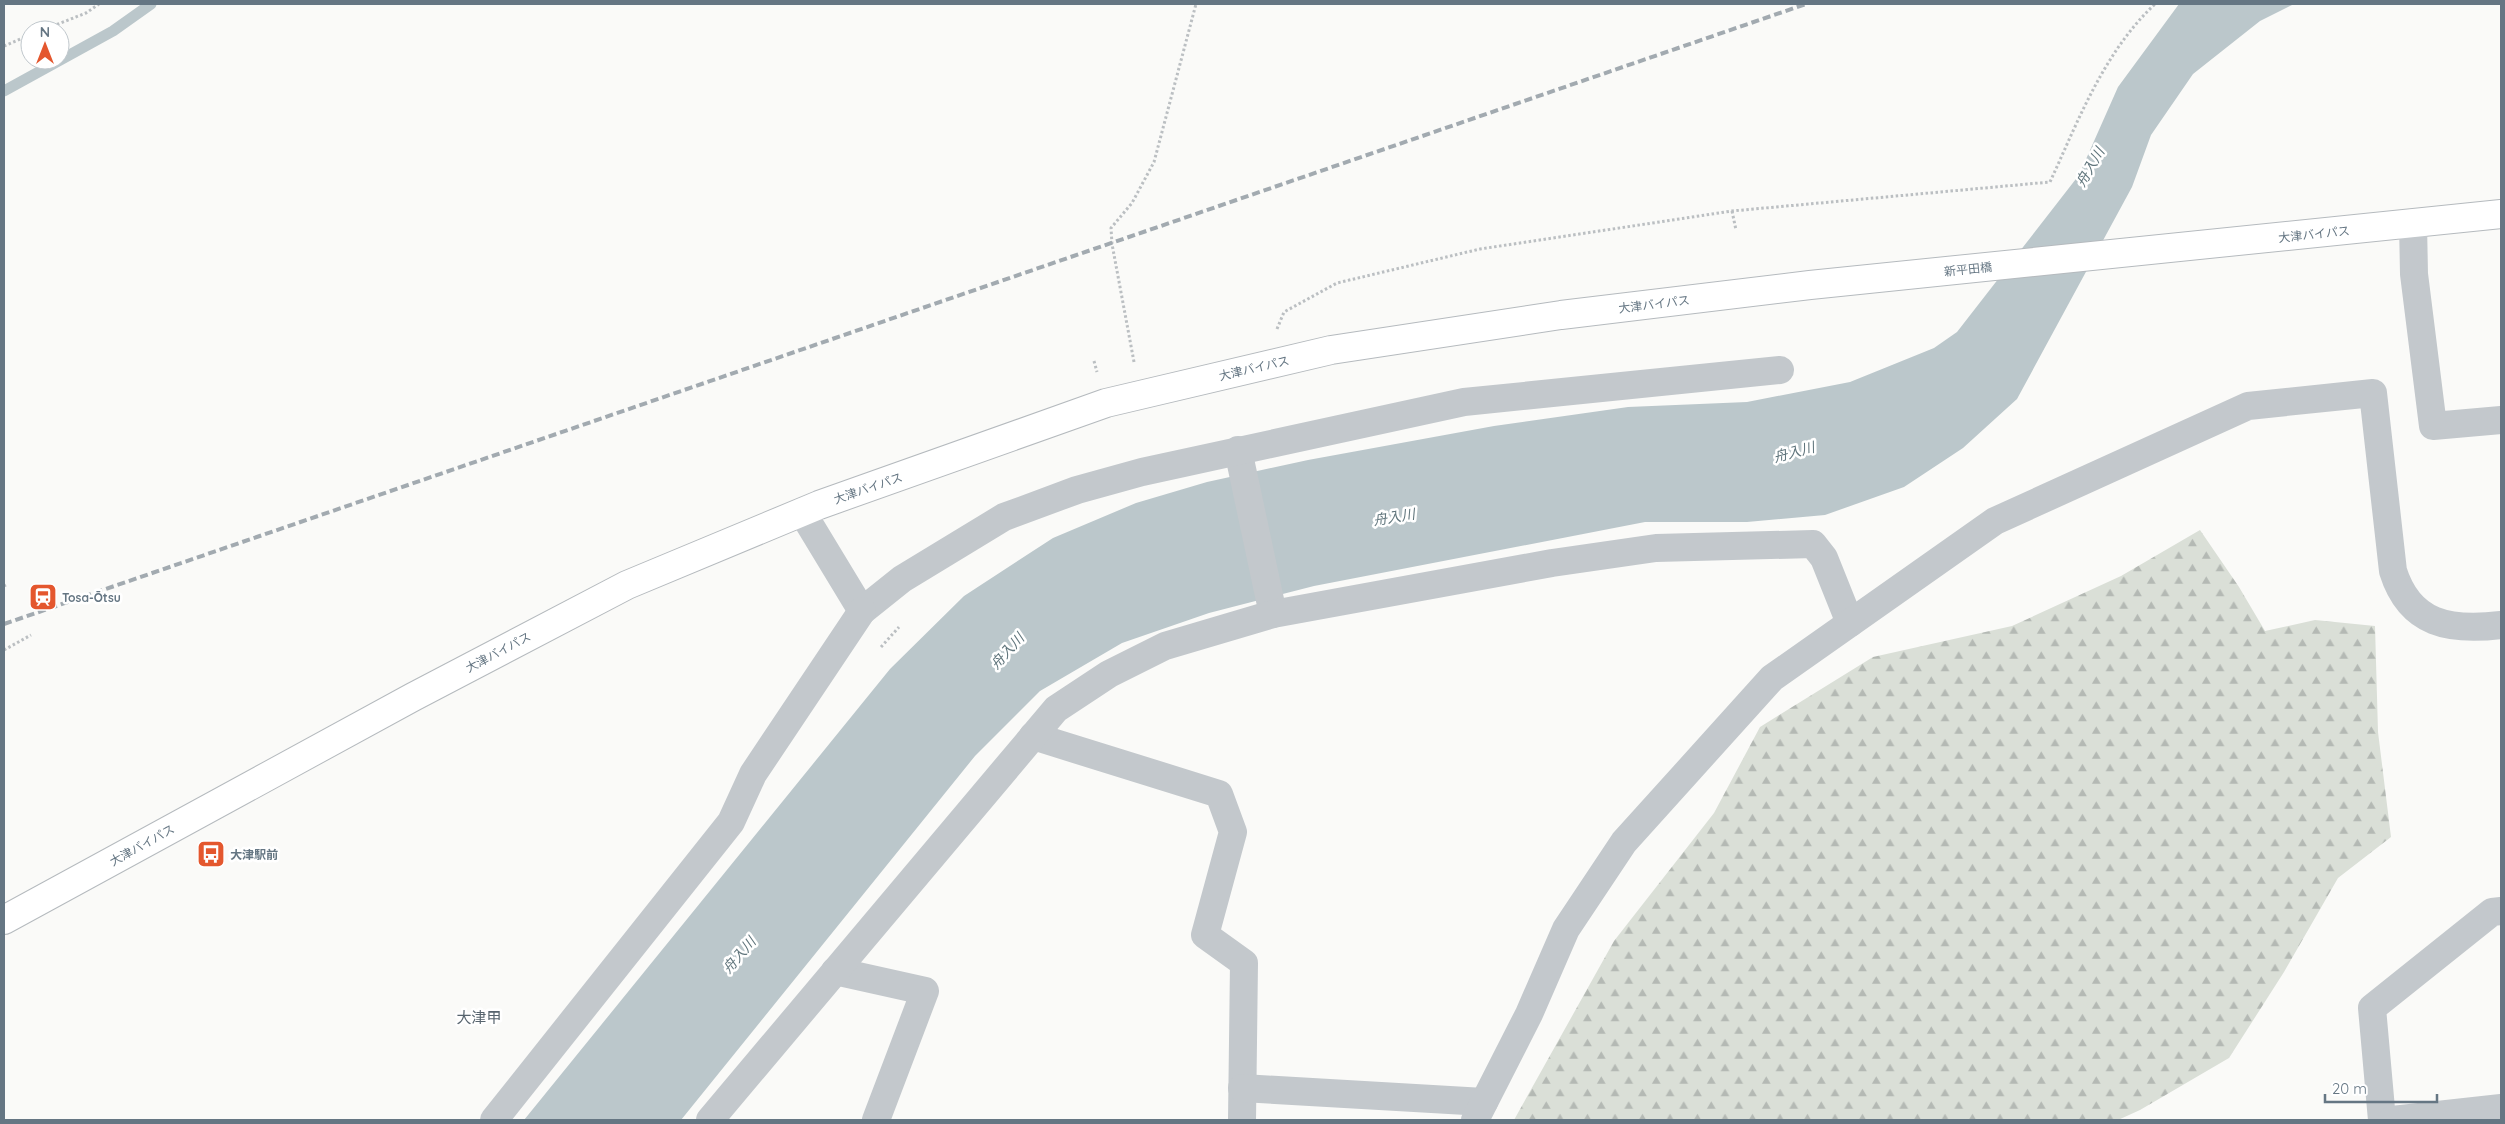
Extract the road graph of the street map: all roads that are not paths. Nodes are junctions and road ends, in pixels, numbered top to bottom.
1 (2501, 214) edge
2 (2413, 223) junction
3 (2127, 253) joint
4 (1810, 285) joint
5 (1780, 370) dead end
6 (2501, 420) edge
7 (1240, 461) junction
8 (802, 512) junction
9 (1272, 606) junction
10 (862, 611) junction
11 (1850, 623) junction
12 (2501, 625) edge
13 (1033, 736) junction
14 (2501, 911) edge
15 (4, 920) edge
16 (836, 971) junction
17 (1242, 1088) junction
18 (2501, 1108) edge
19 (1479, 1111) edge
20 (494, 1120) edge
21 (710, 1120) edge
22 (876, 1120) edge
23 (1242, 1120) edge
24 (2382, 1120) edge
25 (2392, 1120) edge

1 - 2 main road, 大津バイパス
2 - 3 main road, 大津バイパス
2 - 6 street
3 - 4 main road, 新平田橋
4 - 8 main road, 大津バイパス
5 - 7 street
7 - 9 street
7 - 10 street
8 - 10 street
8 - 15 main road, 大津バイパス
9 - 11 street
9 - 13 street
10 - 20 street
11 - 12 street
11 - 19 street
13 - 16 street
13 - 17 street
14 - 24 street
16 - 21 street
16 - 22 street
17 - 19 street
17 - 23 street
18 - 25 street

